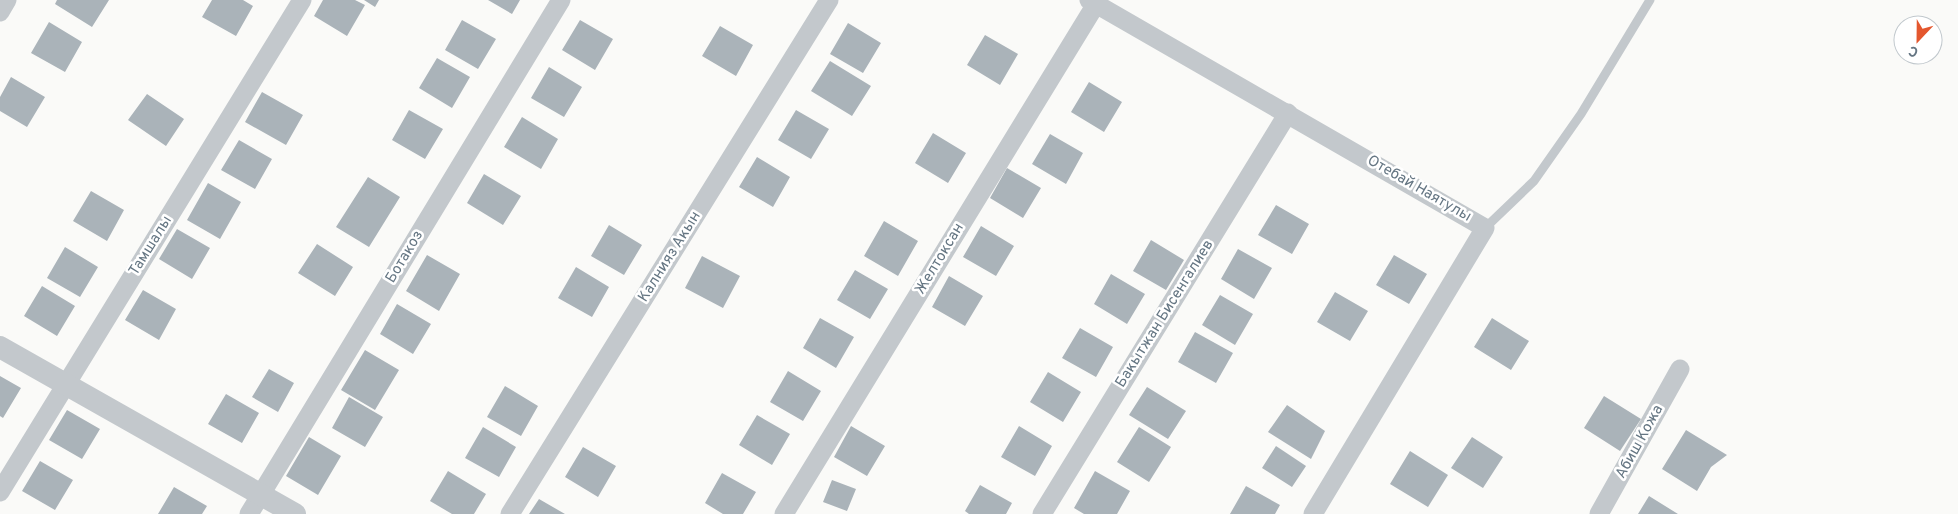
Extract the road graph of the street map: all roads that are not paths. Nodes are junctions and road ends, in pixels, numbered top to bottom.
1 (7, 0) edge
2 (302, 0) edge
3 (561, 0) edge
4 (829, 0) edge
5 (1650, 0) edge
6 (1092, 2) edge
7 (0, 12) edge
8 (1288, 113) junction
9 (1485, 228) junction
10 (0, 347) edge
11 (1680, 369) dead end
12 (66, 384) junction
13 (0, 492) edge
14 (255, 505) edge
15 (295, 514) edge
16 (510, 514) edge
17 (784, 514) edge
18 (1042, 514) edge
19 (1312, 514) edge
20 (1599, 514) edge

1 - 7 street
2 - 12 street, Тамшалы
3 - 14 street, Ботакоз
4 - 16 street, Калнияз Акын
5 - 9 lane
6 - 8 street, Отебай Наятулы
6 - 17 street, Желтоксан
8 - 9 street, Отебай Наятулы
8 - 18 street, Бакытжан Бисенгалиев
9 - 19 street, Отебай Наятулы
10 - 12 street
11 - 20 street, Абиш Кожа
12 - 13 street, Тамшалы
12 - 14 street
14 - 15 street

